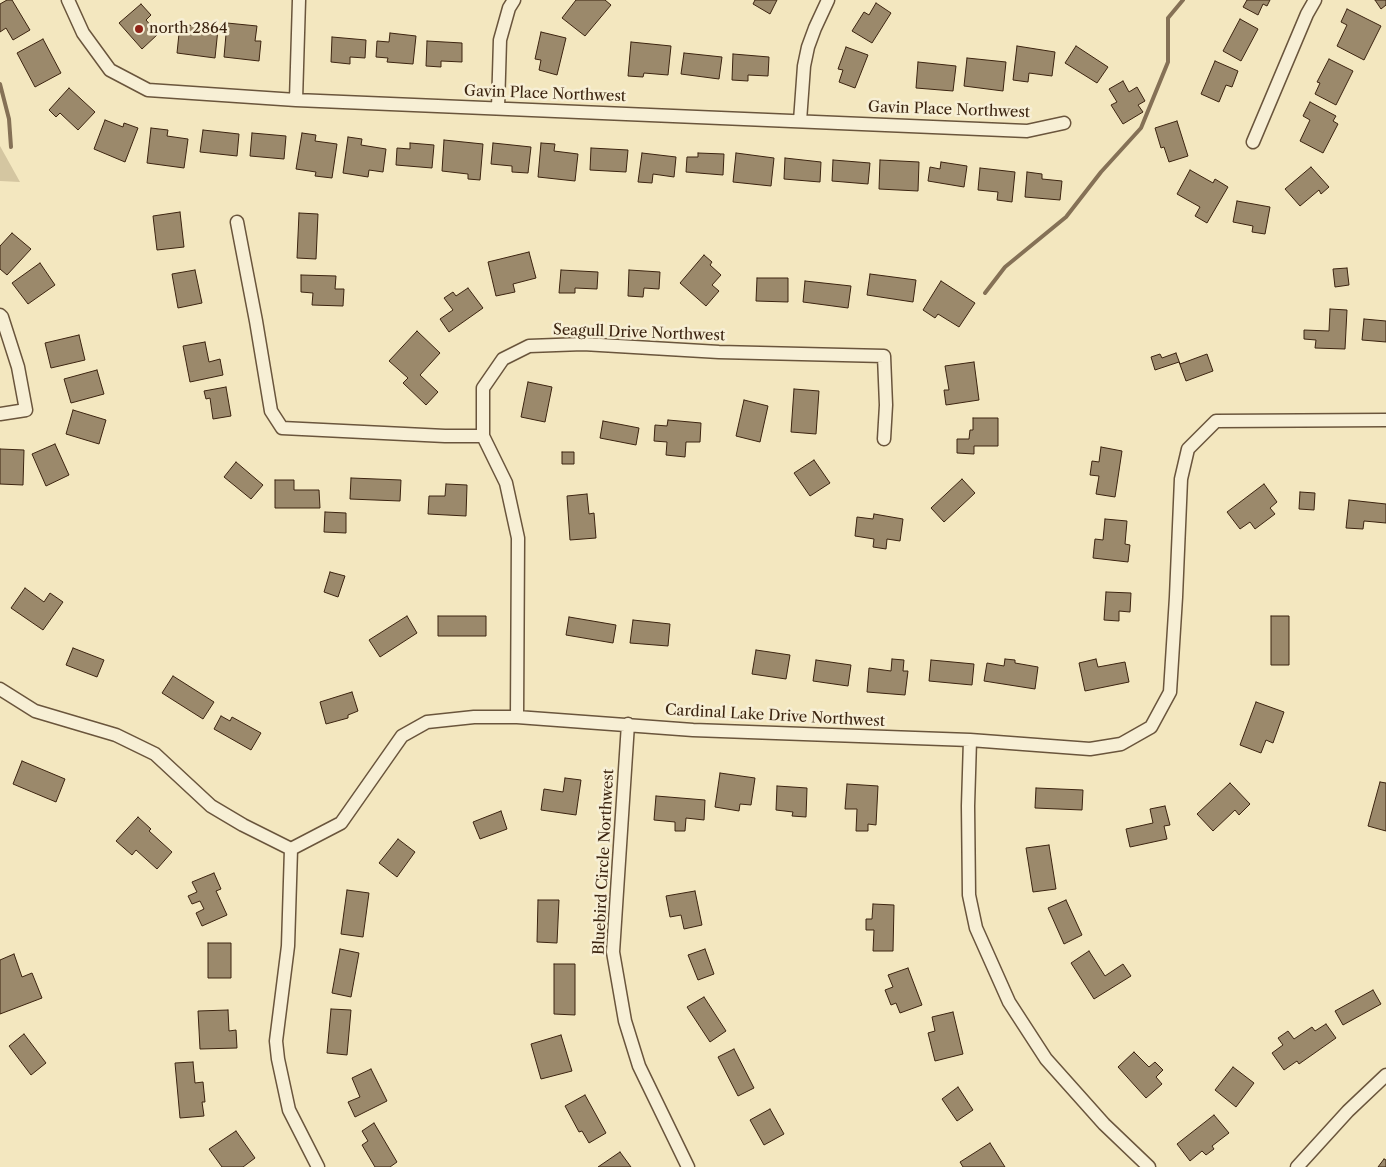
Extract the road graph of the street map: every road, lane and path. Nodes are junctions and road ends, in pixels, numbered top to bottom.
1 (68, 0) edge
2 (299, 0) edge
3 (514, 0) edge
4 (828, 0) edge
5 (1315, 0) edge
6 (296, 100) junction
7 (498, 108) junction
8 (800, 121) junction
9 (1064, 123) dead end
10 (1253, 142) dead end
11 (237, 222) dead end
12 (0, 315) edge
13 (0, 414) edge
14 (1386, 420) edge
15 (483, 436) junction
16 (884, 439) dead end
17 (0, 689) edge
18 (517, 717) junction
19 (628, 724) junction
20 (970, 740) junction
21 (291, 849) junction
22 (1386, 1075) edge
23 (318, 1167) edge
24 (688, 1167) edge
25 (1149, 1167) edge
26 (1297, 1167) edge

1 - 6 street, Gavin Place Northwest
2 - 6 street
3 - 7 street
4 - 8 street
5 - 10 street
6 - 7 street, Gavin Place Northwest
7 - 8 street, Gavin Place Northwest
8 - 9 street, Gavin Place Northwest
11 - 15 street
12 - 13 street
14 - 20 street, Cardinal Lake Drive Northwest
15 - 16 street, Seagull Drive Northwest
15 - 18 street, Seagull Drive Northwest
17 - 21 street
18 - 19 street, Cardinal Lake Drive Northwest
18 - 21 street, Cardinal Lake Drive Northwest
19 - 20 street, Cardinal Lake Drive Northwest
19 - 24 street, Bluebird Circle Northwest
20 - 25 street
21 - 23 street
22 - 26 street

